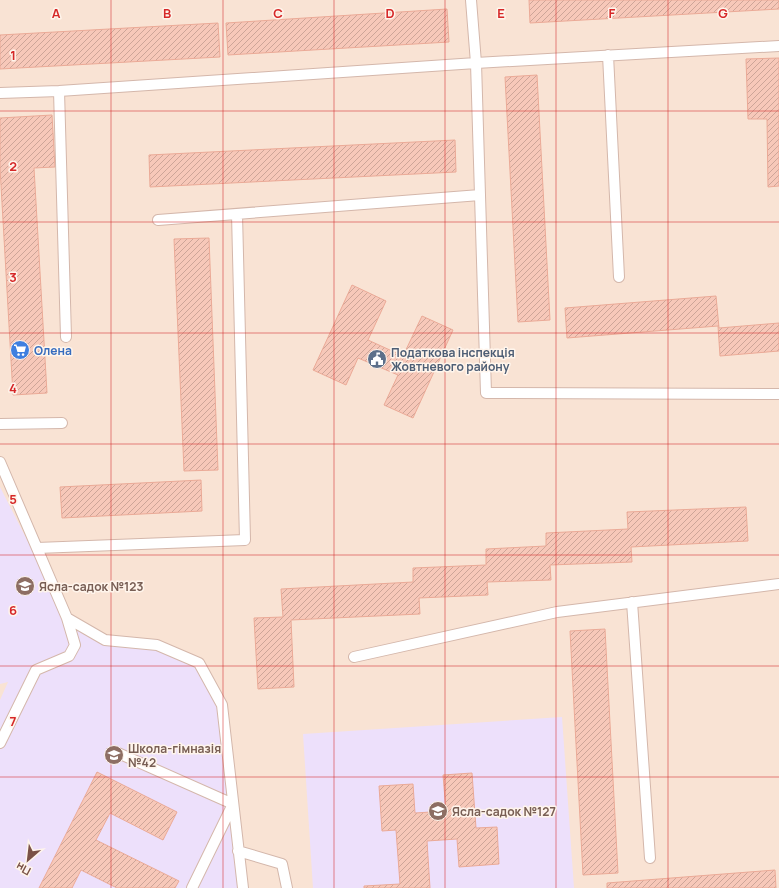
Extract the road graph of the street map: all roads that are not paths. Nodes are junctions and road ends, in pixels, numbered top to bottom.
1 (471, 0) edge
2 (779, 46) edge
3 (608, 54) junction
4 (476, 63) junction
5 (59, 92) junction
6 (0, 93) edge
7 (480, 195) junction
8 (237, 214) junction
9 (158, 220) dead end
10 (619, 277) dead end
11 (66, 337) dead end
12 (779, 394) edge
13 (62, 423) dead end
14 (0, 424) edge
15 (0, 462) edge
16 (37, 548) junction
17 (779, 584) edge
18 (632, 602) junction
19 (67, 618) junction
20 (354, 657) dead end
21 (0, 743) edge
22 (118, 753) dead end
23 (233, 804) junction
24 (238, 851) junction
25 (650, 858) dead end
26 (192, 888) edge
27 (242, 888) edge
28 (287, 888) edge

1 - 4 lane
2 - 3 lane
3 - 4 lane
3 - 10 lane
4 - 5 lane
4 - 7 lane
5 - 6 lane
5 - 11 lane
7 - 8 lane
7 - 12 lane
8 - 9 lane
8 - 16 lane
13 - 14 lane
15 - 16 lane
16 - 19 lane
17 - 18 lane
18 - 20 lane
18 - 25 lane
19 - 21 lane
19 - 23 lane
22 - 23 lane
23 - 24 lane
23 - 26 lane
24 - 27 lane
24 - 28 lane

